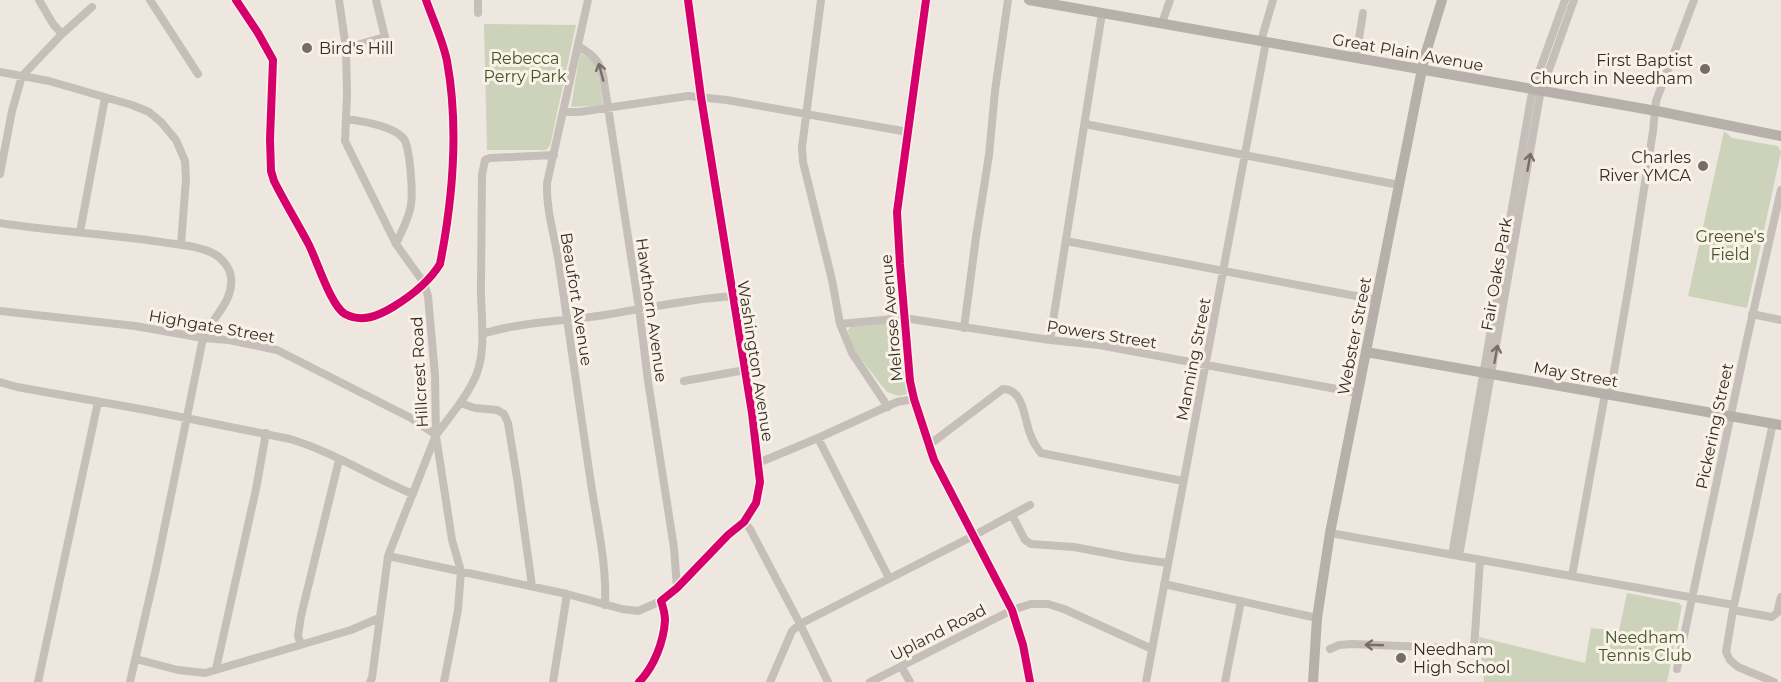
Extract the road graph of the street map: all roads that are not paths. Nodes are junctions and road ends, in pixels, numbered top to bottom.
1 (39, 0) edge
2 (150, 0) edge
3 (236, 0) edge
4 (339, 0) edge
5 (376, 0) edge
6 (426, 0) edge
7 (478, 0) edge
8 (588, 0) edge
9 (688, 0) edge
10 (820, 0) edge
11 (926, 0) edge
12 (1008, 0) edge
13 (1029, 0) edge
14 (1170, 0) edge
15 (1273, 0) edge
16 (1442, 0) edge
17 (1694, 0) edge
18 (1570, 1) edge
19 (1083, 5) edge
20 (92, 7) dead end
21 (478, 13) dead end
22 (1102, 13) junction
23 (1363, 13) dead end
24 (1162, 23) junction
25 (62, 34) junction
26 (1263, 41) junction
27 (578, 46) junction
28 (346, 48) junction
29 (1356, 58) junction
30 (1422, 69) junction
31 (0, 72) edge
32 (198, 74) dead end
33 (21, 76) junction
34 (1537, 90) junction
35 (701, 97) junction
36 (105, 98) junction
37 (608, 108) junction
38 (1655, 111) junction
39 (564, 112) junction
40 (807, 114) junction
41 (346, 119) junction
42 (1085, 124) junction
43 (908, 132) junction
44 (1781, 136) edge
45 (554, 155) junction
46 (1245, 155) junction
47 (0, 174) edge
48 (1399, 185) junction
49 (1781, 190) edge
50 (0, 223) edge
51 (80, 232) junction
52 (1066, 241) junction
53 (396, 244) junction
54 (181, 245) junction
55 (1223, 271) junction
56 (424, 283) junction
57 (733, 296) junction
58 (1377, 300) junction
59 (639, 308) junction
60 (0, 311) edge
61 (1752, 315) junction
62 (904, 318) junction
63 (566, 319) junction
64 (1781, 320) edge
65 (840, 324) junction
66 (964, 328) junction
67 (482, 334) junction
68 (203, 338) junction
69 (1050, 340) junction
70 (1366, 352) junction
71 (1205, 366) junction
72 (745, 370) junction
73 (1488, 373) junction
74 (684, 381) dead end
75 (0, 382) edge
76 (1358, 393) junction
77 (1607, 394) junction
78 (914, 399) junction
79 (98, 402) junction
80 (460, 403) junction
81 (888, 407) junction
82 (1730, 416) junction
83 (188, 418) junction
84 (1777, 424) edge
85 (266, 433) junction
86 (436, 435) junction
87 (818, 438) junction
88 (928, 445) junction
89 (339, 460) junction
90 (758, 463) junction
91 (1183, 482) junction
92 (412, 494) junction
93 (1030, 505) dead end
94 (1012, 515) junction
95 (744, 522) junction
96 (1330, 533) junction
97 (973, 536) junction
98 (388, 556) junction
99 (1456, 556) junction
100 (1480, 560) junction
101 (1168, 563) junction
102 (461, 571) junction
103 (1572, 576) junction
104 (889, 578) junction
105 (1164, 584) junction
106 (532, 586) junction
107 (677, 588) junction
108 (567, 594) junction
109 (1691, 597) junction
110 (1781, 597) edge
111 (661, 601) junction
112 (1241, 601) junction
113 (605, 605) junction
114 (1734, 607) junction
115 (1012, 610) junction
116 (379, 618) junction
117 (1317, 618) junction
118 (800, 624) junction
119 (301, 644) junction
120 (1152, 649) junction
121 (1330, 649) dead end
122 (136, 659) junction
123 (901, 666) junction
124 (216, 669) junction
125 (1677, 669) dead end
126 (38, 682) edge
127 (130, 682) edge
128 (370, 682) edge
129 (444, 682) edge
130 (553, 682) edge
131 (639, 682) edge
132 (770, 682) edge
133 (828, 682) edge
134 (870, 682) edge
135 (910, 682) edge
136 (1030, 682) edge
137 (1146, 682) edge
138 (1225, 682) edge
139 (1313, 682) edge
140 (1774, 682) edge

1 - 25 street
2 - 32 street
3 - 56 street
4 - 28 street, Hillcrest Road
5 - 28 street
6 - 56 street
7 - 21 street
8 - 27 street, Beaufort Avenue
9 - 35 street, Washington Avenue
10 - 40 street
11 - 43 street, Melrose Avenue
12 - 66 street
13 - 19 street, Great Plain Avenue
14 - 24 street
15 - 26 street, Manning Street
16 - 30 street, Webster Street
17 - 38 street
18 - 34 street, Fair Oaks Park
19 - 22 street, Great Plain Avenue
20 - 25 street
22 - 24 street, Great Plain Avenue
22 - 42 street
23 - 29 street
24 - 26 street, Great Plain Avenue
25 - 33 street
26 - 29 street, Great Plain Avenue
26 - 46 street, Manning Street
37 -> 27 street, Hawthorn Avenue
27 - 39 street, Beaufort Avenue
28 - 41 street, Hillcrest Road
29 - 30 street, Great Plain Avenue
30 - 34 street, Great Plain Avenue
30 - 48 street, Webster Street
31 - 33 street
33 - 36 street
33 - 47 street
34 - 38 street, Great Plain Avenue
34 - 73 street, Fair Oaks Park
35 - 37 street
35 - 40 street
35 - 57 street, Washington Avenue
36 - 51 street
36 - 54 street
37 - 39 street
37 - 59 street, Hawthorn Avenue
38 - 44 street, Great Plain Avenue
38 - 77 street
39 - 45 street, Beaufort Avenue
40 - 43 street
40 - 65 street
41 - 53 street, Hillcrest Road
41 - 53 street
42 - 46 street
42 - 52 street
43 - 62 street, Melrose Avenue
45 - 63 street, Beaufort Avenue
45 - 67 street
46 - 48 street
46 - 55 street, Manning Street
48 - 58 street, Webster Street
49 - 61 street, Pickering Street
50 - 51 street
51 - 54 street
52 - 55 street
52 - 69 street
53 - 56 street, Hillcrest Road
54 - 68 street
55 - 58 street
55 - 71 street, Manning Street
56 - 86 street, Hillcrest Road
57 - 59 street
57 - 72 street, Washington Avenue
58 - 70 street, Webster Street
59 - 63 street
59 - 107 street, Hawthorn Avenue
60 - 68 street, Highgate Street
61 - 64 street
61 - 82 street, Pickering Street
62 - 65 street, Powers Street
62 - 66 street, Powers Street
62 - 78 street, Melrose Avenue
63 - 67 street
63 - 113 street, Beaufort Avenue
65 - 81 street
66 - 69 street, Powers Street
67 - 80 street
68 - 83 street
68 - 86 street, Highgate Street
69 - 71 street, Powers Street
70 - 73 street, May Street
70 - 76 street, Webster Street
71 - 76 street, Powers Street
71 - 91 street, Manning Street
72 - 74 street
72 - 90 street, Washington Avenue
73 - 77 street, May Street
73 - 99 street, Fair Oaks Park
75 - 79 street
76 - 96 street, Webster Street
77 - 82 street, May Street
77 - 103 street
78 - 81 street
78 - 88 street, Melrose Avenue
79 - 83 street
79 - 126 street
80 - 86 street
80 - 106 street
81 - 87 street
82 - 84 street, May Street
82 - 109 street, Pickering Street
83 - 85 street
83 - 122 street
84 - 114 street
85 - 89 street
85 - 124 street
86 - 92 street, Hillcrest Road
86 - 102 street
87 - 90 street
87 - 104 street
88 - 91 street
88 - 97 street, Melrose Avenue
89 - 92 street
89 - 119 street
90 - 95 street, Washington Avenue
91 - 101 street, Manning Street
92 - 98 street, Hillcrest Road
93 - 94 street
94 - 97 street
94 - 101 street
95 - 107 street, Washington Avenue
95 - 118 street
96 - 99 street
96 - 117 street, Webster Street
97 - 104 street
97 - 115 street, Melrose Avenue
98 - 102 street
98 - 116 street, Hillcrest Road
99 - 100 street
100 - 103 street
100 -> 121 street
101 - 105 street, Manning Street
102 - 106 street
102 - 129 street
103 - 109 street
104 - 118 street
105 - 112 street
105 - 120 street, Manning Street
106 - 108 street
107 - 111 street, Washington Avenue
108 - 113 street
108 - 130 street
109 - 114 street
109 - 125 street, Pickering Street
110 - 114 street
111 - 113 street
111 - 131 street
112 - 117 street
112 - 138 street
114 - 140 street
115 - 120 street, Upland Road
115 - 123 street, Upland Road
115 - 136 street, Melrose Avenue
116 - 119 street
116 - 128 street, Hillcrest Road
117 - 139 street, Webster Street
118 - 132 street
118 - 133 street
119 - 124 street
120 - 137 street, Manning Street
122 - 124 street
122 - 127 street
123 - 134 street, Upland Road
123 - 135 street

